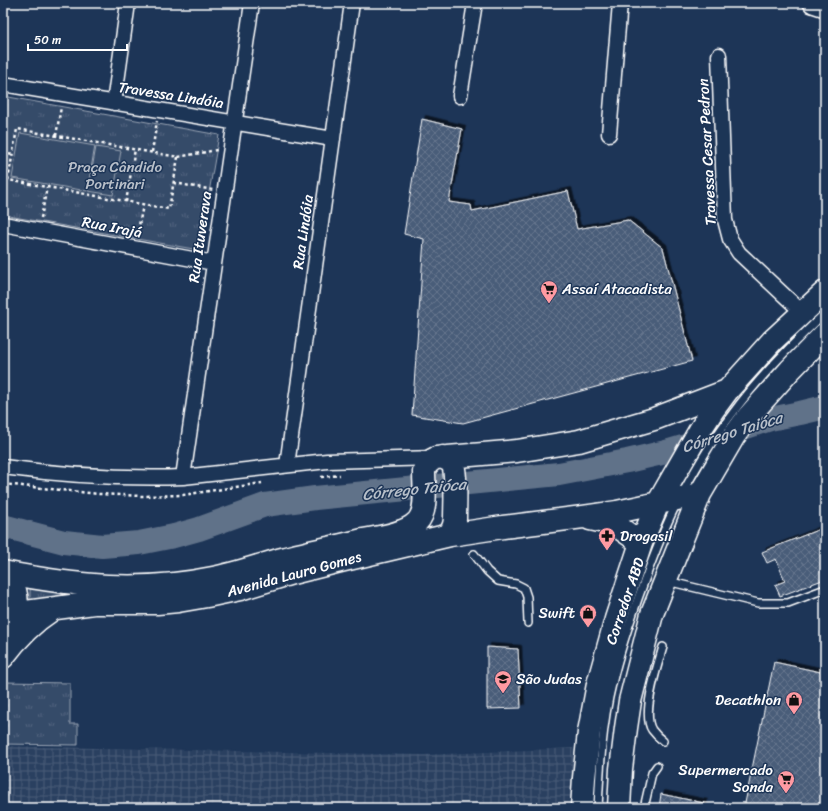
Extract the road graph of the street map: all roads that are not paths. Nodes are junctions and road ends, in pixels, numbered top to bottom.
1 (128, 3) edge
2 (252, 3) edge
3 (352, 3) edge
4 (475, 3) edge
5 (620, 3) edge
6 (813, 3) edge
7 (825, 8) edge
8 (719, 54) dead end
9 (3, 84) edge
10 (460, 96) dead end
11 (114, 103) junction
12 (234, 123) junction
13 (609, 134) dead end
14 (333, 140) junction
15 (3, 224) edge
16 (214, 264) junction
17 (825, 292) edge
18 (802, 312) junction
19 (825, 313) edge
20 (825, 334) edge
21 (726, 391) junction
22 (740, 415) junction
23 (701, 460) junction
24 (287, 465) junction
25 (3, 467) edge
26 (432, 467) junction
27 (183, 476) junction
28 (690, 496) junction
29 (658, 503) junction
30 (583, 517) junction
31 (450, 536) junction
32 (641, 543) junction
33 (474, 554) dead end
34 (3, 573) edge
35 (665, 580) junction
36 (825, 589) edge
37 (54, 609) junction
38 (9, 614) edge
39 (528, 623) dead end
40 (3, 642) edge
41 (663, 647) dead end
42 (3, 657) edge
43 (663, 741) dead end
44 (657, 766) dead end
45 (582, 808) edge
46 (598, 808) edge
47 (619, 808) edge
48 (644, 808) edge

1 - 11 street
2 - 12 street, Rua Ituverava
3 - 14 street, Rua Lindóia
4 - 10 street
5 - 13 street
6 - 7 main road
8 - 18 street, Travessa Cesar Pedron
9 - 11 street, Travessa Lindóia
11 - 12 street, Travessa Lindóia
12 - 14 street, Travessa Lindóia
12 - 16 street, Rua Ituverava
14 - 24 street, Rua Lindóia
15 - 16 street, Rua Irajá
16 - 27 street, Rua Ituverava
17 - 18 main road
18 - 21 main road
19 - 22 lane
20 - 22 main road
21 - 23 main road
21 - 26 main road
22 - 23 main road
23 - 28 main road
23 - 29 main road
24 - 26 street
24 - 27 street
25 - 27 street
26 - 31 main road
26 - 34 main road, Avenida Lauro Gomes
28 - 29 main road, Avenida Lauro Gomes
28 - 35 main road
28 - 46 lane, Corredor ABD
29 - 30 main road, Avenida Lauro Gomes
29 - 32 main road
30 - 31 main road, Avenida Lauro Gomes
30 - 32 main road, Avenida Lauro Gomes
31 - 37 main road, Avenida Lauro Gomes
32 - 45 main road
33 - 39 lane
34 - 38 main road
35 - 36 lane
35 - 47 main road
37 - 38 main road, Avenida Lauro Gomes
37 - 42 main road
38 - 40 main road
41 - 43 lane
44 - 48 lane

